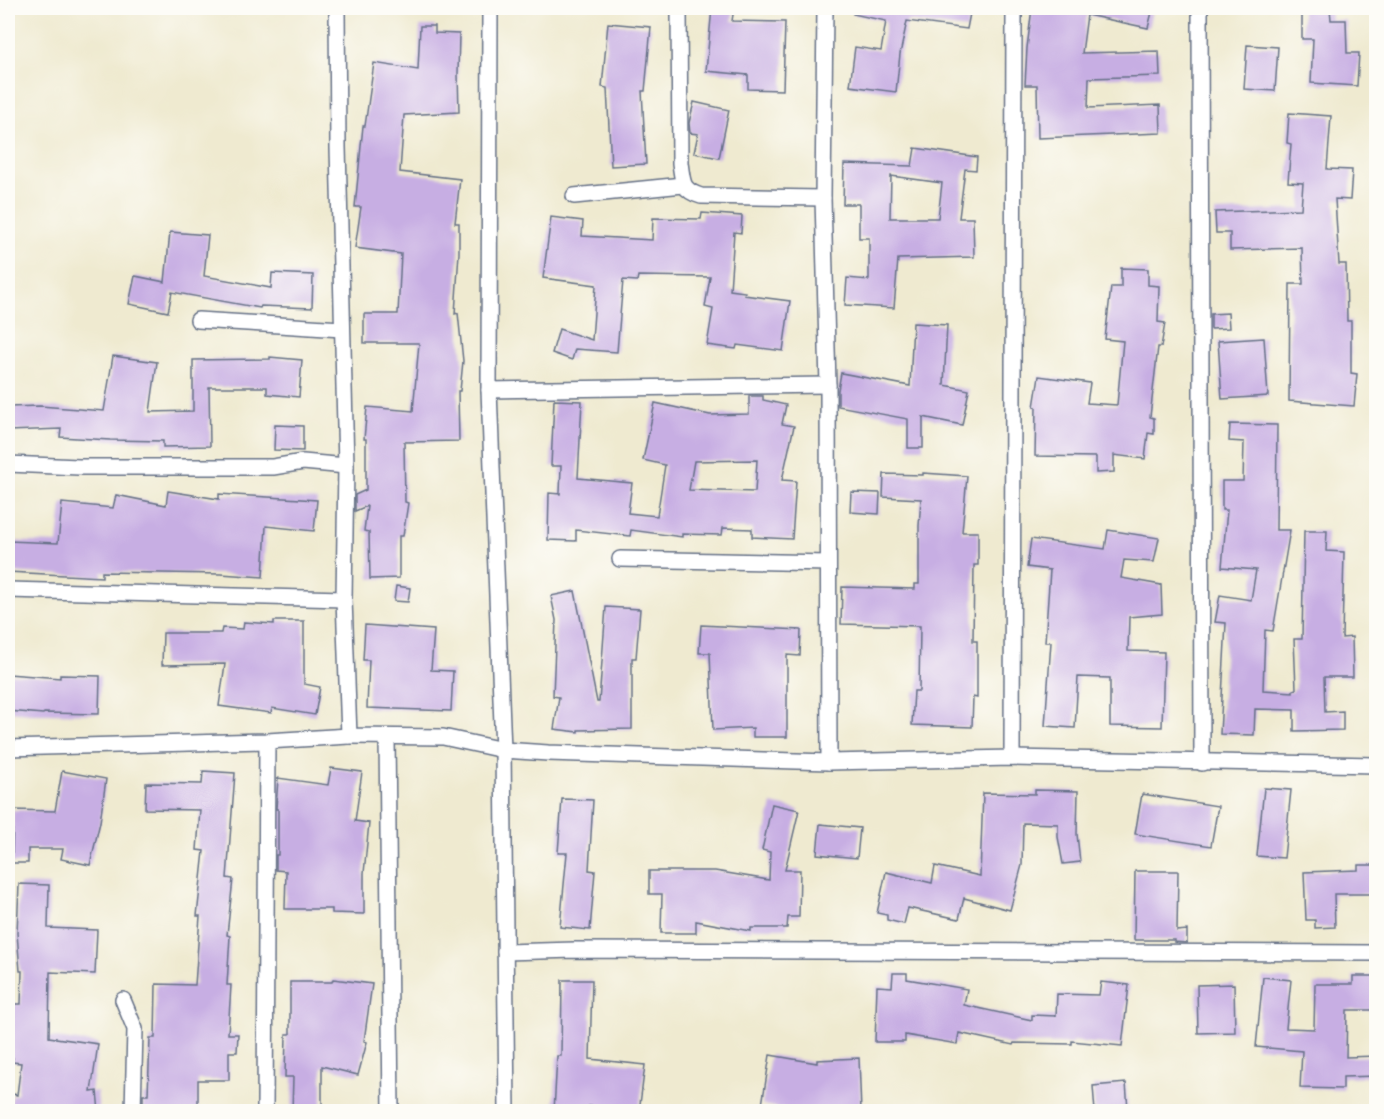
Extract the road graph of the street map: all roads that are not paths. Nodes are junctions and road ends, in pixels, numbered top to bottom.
1 (337, 8) edge
2 (490, 8) edge
3 (679, 8) edge
4 (825, 8) edge
5 (1014, 8) edge
6 (1200, 8) edge
7 (683, 185) junction
8 (574, 196) dead end
9 (823, 198) junction
10 (198, 320) dead end
11 (342, 329) junction
12 (828, 385) junction
13 (489, 390) junction
14 (8, 464) edge
15 (346, 466) junction
16 (620, 559) dead end
17 (828, 563) junction
18 (8, 590) edge
19 (344, 599) junction
20 (349, 736) junction
21 (387, 737) junction
22 (267, 741) junction
23 (8, 748) edge
24 (503, 750) junction
25 (1012, 758) junction
26 (829, 762) junction
27 (1202, 763) junction
28 (1377, 765) edge
29 (504, 952) junction
30 (1377, 953) edge
31 (123, 1000) dead end
32 (133, 1112) edge
33 (265, 1112) edge
34 (391, 1112) edge
35 (507, 1112) edge

1 - 11 street
2 - 13 street
3 - 7 street
4 - 9 street
5 - 25 street
6 - 27 street
7 - 8 street
7 - 9 street
9 - 12 street
10 - 11 street
11 - 15 street
12 - 13 street
12 - 17 street
13 - 24 street
14 - 15 street
15 - 19 street
16 - 17 street
17 - 26 street
18 - 19 street
19 - 20 street
20 - 21 street
20 - 22 street
21 - 24 street
21 - 34 street
22 - 23 street
22 - 33 street
24 - 26 street
24 - 29 street
25 - 26 street
25 - 27 street
27 - 28 street
29 - 30 street
29 - 35 street
31 - 32 street

